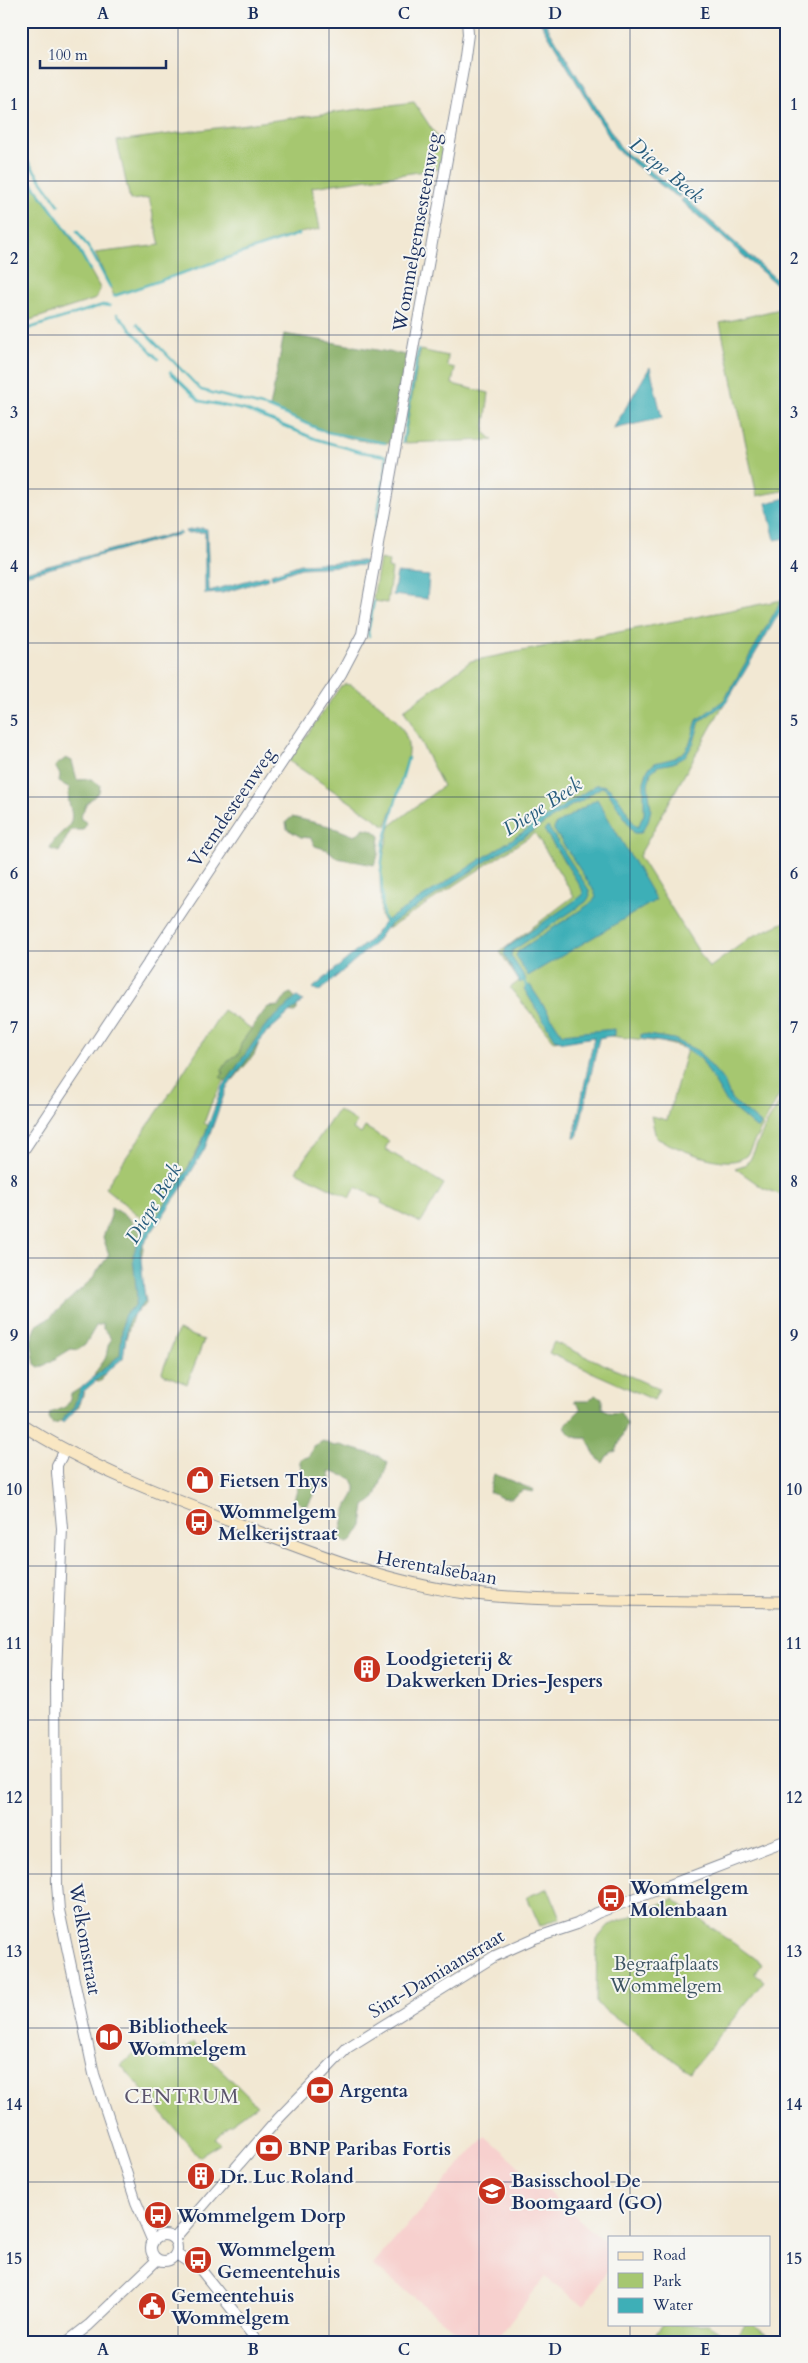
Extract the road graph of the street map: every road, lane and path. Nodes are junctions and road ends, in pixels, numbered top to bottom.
1 (467, 21) edge
2 (395, 449) joint
3 (21, 1154) edge
4 (21, 1424) edge
5 (65, 1450) junction
6 (787, 1602) edge
7 (787, 1840) edge
8 (156, 2239) junction
9 (174, 2239) junction
10 (176, 2254) junction
11 (157, 2260) junction
12 (67, 2342) edge
13 (258, 2342) edge

1 - 2 street, Wommelgemsesteenweg
2 - 3 street, Vremdesteenweg
4 - 5 main road, Herentalsebaan
5 - 6 main road, Herentalsebaan
5 - 8 street, Welkomstraat
7 - 9 street, Sint-Damiaanstraat
8 - 9 street
8 - 11 street, Welkomstraat
9 - 10 street
10 - 11 street
10 - 13 street
11 - 12 street

